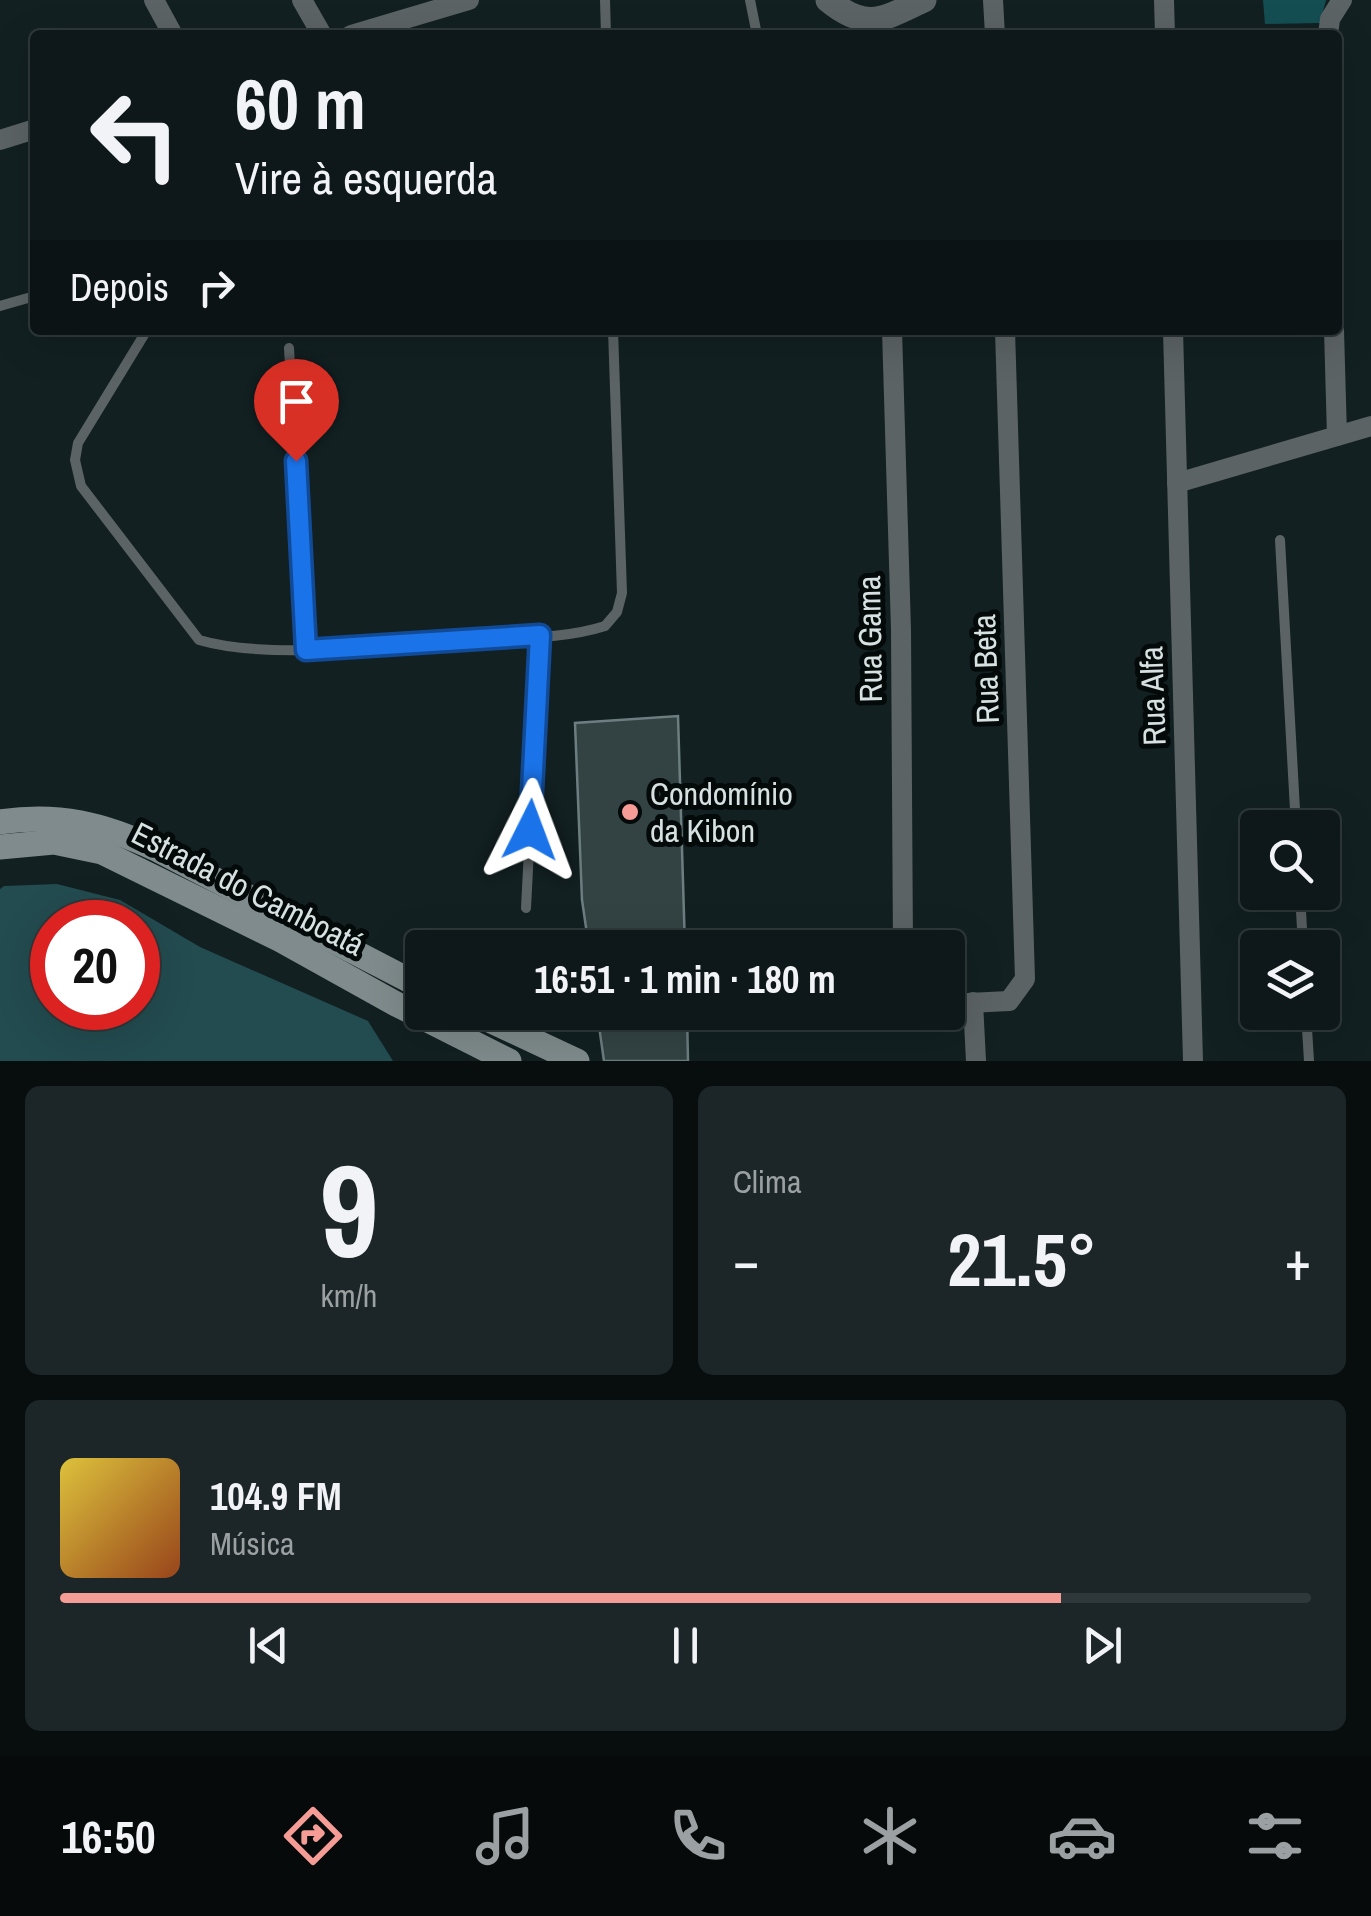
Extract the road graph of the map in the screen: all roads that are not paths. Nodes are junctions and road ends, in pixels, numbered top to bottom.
1 (154, 0) edge
2 (302, 0) edge
3 (469, 0) edge
4 (605, 0) edge
5 (750, 0) edge
6 (828, 0) edge
7 (924, 0) edge
8 (994, 0) edge
9 (1164, 0) edge
10 (1342, 0) edge
11 (882, 27) edge
12 (170, 30) edge
13 (319, 30) edge
14 (369, 30) edge
15 (606, 30) edge
16 (755, 30) edge
17 (995, 30) edge
18 (1165, 30) edge
19 (1329, 30) edge
20 (30, 131) edge
21 (0, 140) edge
22 (30, 297) edge
23 (0, 306) edge
24 (144, 335) edge
25 (613, 335) edge
26 (892, 335) edge
27 (1005, 335) edge
28 (1173, 335) edge
29 (1334, 335) edge
30 (289, 348) dead end
31 (1371, 426) edge
32 (1336, 436) junction
33 (1177, 483) junction
34 (1280, 540) dead end
35 (540, 635) junction
36 (306, 650) junction
37 (1295, 810) edge
38 (0, 822) edge
39 (0, 846) edge
40 (526, 908) dead end
41 (904, 930) edge
42 (339, 957) junction
43 (405, 981) edge
44 (973, 1002) junction
45 (965, 1003) edge
46 (511, 1030) edge
47 (1307, 1030) edge
48 (509, 1061) edge
49 (577, 1061) edge
50 (976, 1061) edge
51 (1193, 1061) edge
52 (1309, 1061) edge

1 - 12 street
2 - 13 street
3 - 14 street
4 - 15 lane
5 - 16 lane
6 - 11 street
7 - 11 street
8 - 17 street
9 - 18 street
10 - 19 street
20 - 21 street
22 - 23 lane
24 - 36 lane
25 - 35 lane
26 - 41 street, Rua Gama
27 - 44 street, Rua Beta
28 - 33 street, Rua Alfa
29 - 32 street
30 - 36 lane
31 - 32 street
32 - 33 street
33 - 51 street, Rua Alfa
34 - 37 lane
35 - 36 lane
35 - 40 lane
38 - 42 main road, Estrada do Camboatá
39 - 42 main road, Estrada do Camboatá
42 - 43 main road, Estrada do Camboatá
42 - 48 main road, Estrada do Camboatá
44 - 45 street
44 - 50 street
46 - 49 main road
47 - 52 lane

